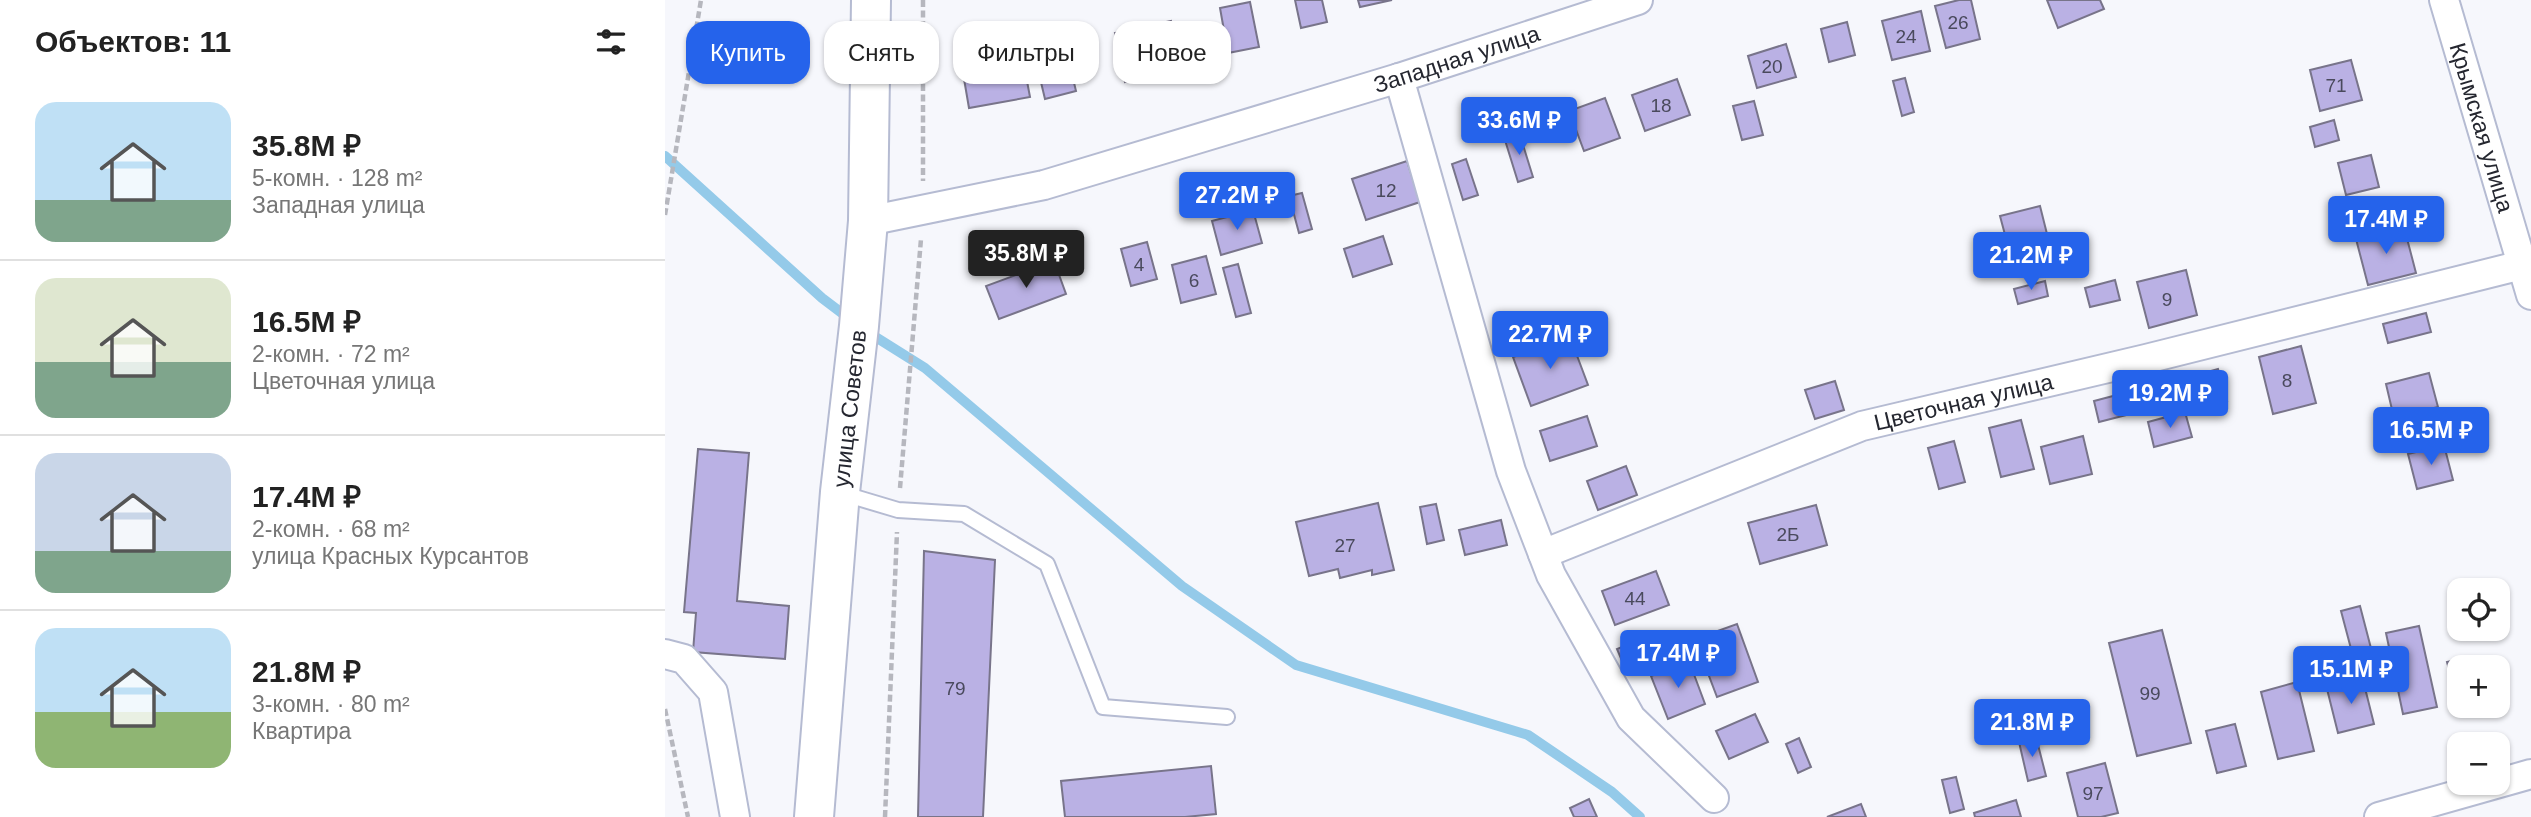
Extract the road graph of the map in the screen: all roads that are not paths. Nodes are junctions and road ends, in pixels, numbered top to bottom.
1 (871, 0) edge
2 (1637, 0) edge
3 (2444, 0) edge
4 (1399, 78) junction
5 (868, 222) junction
6 (2524, 252) edge
7 (2531, 295) edge
8 (840, 492) junction
9 (1543, 554) junction
10 (665, 654) edge
11 (1227, 717) dead end
12 (2531, 774) edge
13 (1714, 798) dead end
14 (735, 817) edge
15 (814, 817) edge
16 (2379, 817) edge

1 - 5 main road, улица Советов
2 - 4 street, Западная улица
3 - 6 street, Крымская улица
4 - 5 street, Западная улица
4 - 9 street
5 - 8 main road, улица Советов
6 - 7 street, Крымская улица
6 - 9 street, Цветочная улица
8 - 11 lane
8 - 15 main road, улица Советов
9 - 13 street
10 - 14 street
12 - 16 street

